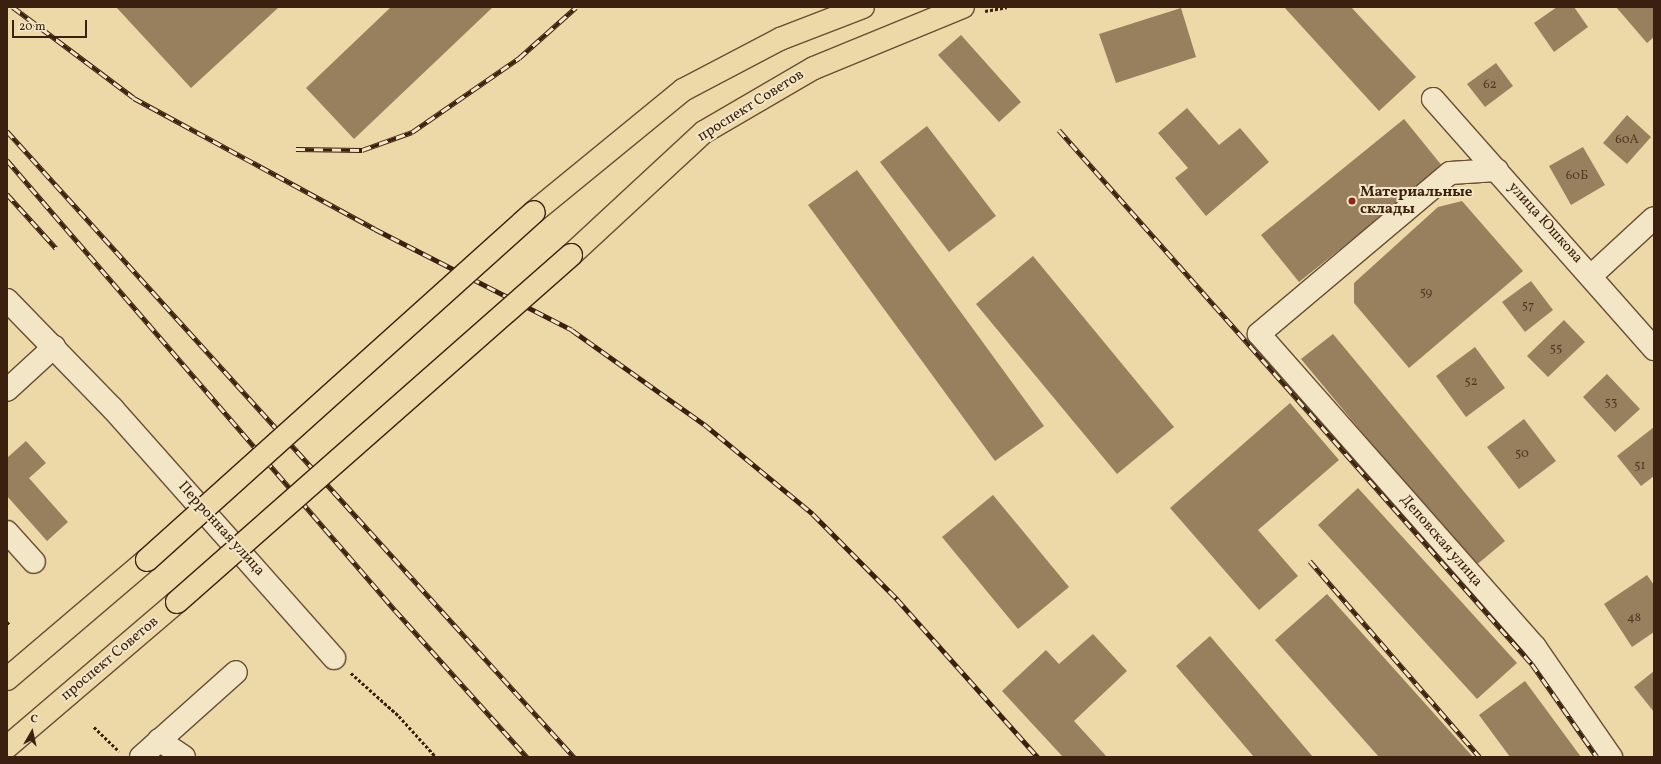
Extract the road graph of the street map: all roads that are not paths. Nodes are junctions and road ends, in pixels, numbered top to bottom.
1 (863, 7) edge
2 (963, 7) edge
3 (1433, 99) dead end
4 (1497, 170) junction
5 (1654, 218) edge
6 (1592, 275) junction
7 (7, 300) edge
8 (54, 347) junction
9 (1654, 349) edge
10 (7, 390) edge
11 (7, 532) edge
12 (34, 562) dead end
13 (334, 658) road end
14 (236, 672) dead end
15 (7, 679) edge
16 (159, 740) junction
17 (7, 747) edge
18 (141, 757) edge
19 (184, 757) edge
20 (1611, 757) edge

1 - 15 main road, bridge
2 - 17 main road, проспект Советов, bridge
3 - 4 street, улица Юшкова
4 - 6 street, улица Юшкова
4 - 20 street, Деповская улица
5 - 6 street
6 - 9 street, улица Юшкова
7 - 8 street, Перронная улица
8 - 10 street
8 - 13 street, Перронная улица
11 - 12 street
14 - 16 street
16 - 18 street
16 - 19 street

